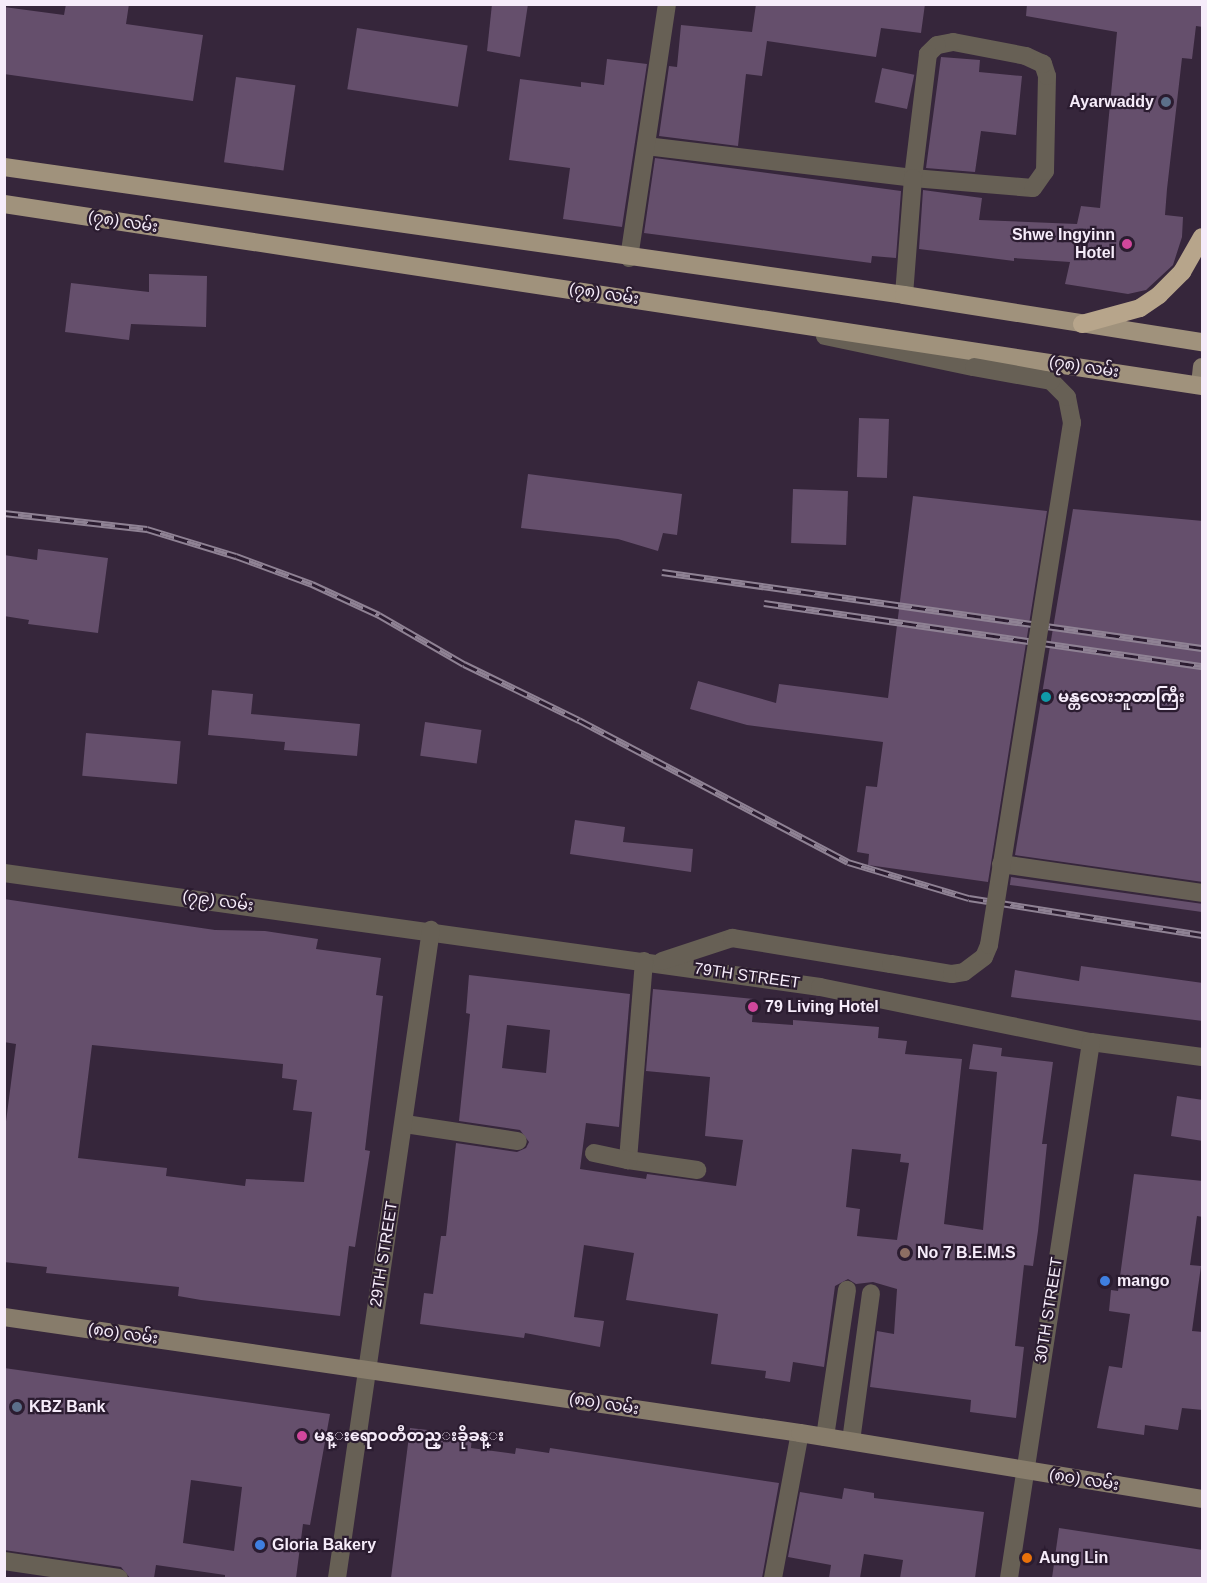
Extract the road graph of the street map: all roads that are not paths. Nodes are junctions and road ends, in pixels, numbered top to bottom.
1 (667, 4) edge
2 (646, 146) junction
3 (4, 167) edge
4 (913, 178) junction
5 (4, 204) edge
6 (1203, 237) edge
7 (629, 258) junction
8 (904, 295) junction
9 (798, 324) junction
10 (1082, 324) junction
11 (1203, 342) edge
12 (1203, 367) edge
13 (1201, 385) edge
14 (1001, 864) junction
15 (4, 873) edge
16 (1203, 892) edge
17 (430, 930) junction
18 (650, 962) junction
19 (1091, 1042) junction
20 (1203, 1057) edge
21 (405, 1124) junction
22 (518, 1141) dead end
23 (594, 1153) dead end
24 (628, 1160) junction
25 (697, 1170) dead end
26 (847, 1290) dead end
27 (871, 1293) dead end
28 (4, 1317) edge
29 (366, 1368) junction
30 (800, 1433) junction
31 (825, 1437) junction
32 (851, 1441) junction
33 (1024, 1471) junction
34 (1203, 1499) edge
35 (4, 1561) edge
36 (119, 1578) edge
37 (338, 1578) edge
38 (773, 1578) edge
39 (1009, 1578) edge

1 - 2 street
2 - 4 street
2 - 7 street
3 - 7 main road
4 - 4 street
4 - 8 street
5 - 9 main road, (၇၈) လမ်း
6 - 10 highway
7 - 8 main road
8 - 10 main road
9 - 13 main road, (၇၈) လမ်း
9 - 14 street, bridge
10 - 11 main road
12 - 13 main road
14 - 16 street
14 - 18 street, bridge
15 - 17 street, (၇၉) လမ်း
17 - 18 street, 79TH STREET
17 - 21 street, 29TH STREET
18 - 19 street, 79TH STREET
18 - 24 street
19 - 20 street, 79TH STREET
19 - 33 street, 30TH STREET
21 - 22 street
21 - 29 street, 29TH STREET
23 - 24 street
24 - 25 street
26 - 31 street
27 - 32 street
28 - 29 main road, (၈၀) လမ်း
29 - 30 main road, (၈၀) လမ်း
29 - 37 street, 29TH STREET
30 - 31 main road, (၈၀) လမ်း
30 - 38 street
31 - 32 main road, (၈၀) လမ်း
32 - 33 main road, (၈၀) လမ်း
33 - 34 main road, (၈၀) လမ်း
33 - 39 street, 30TH STREET
35 - 36 street

